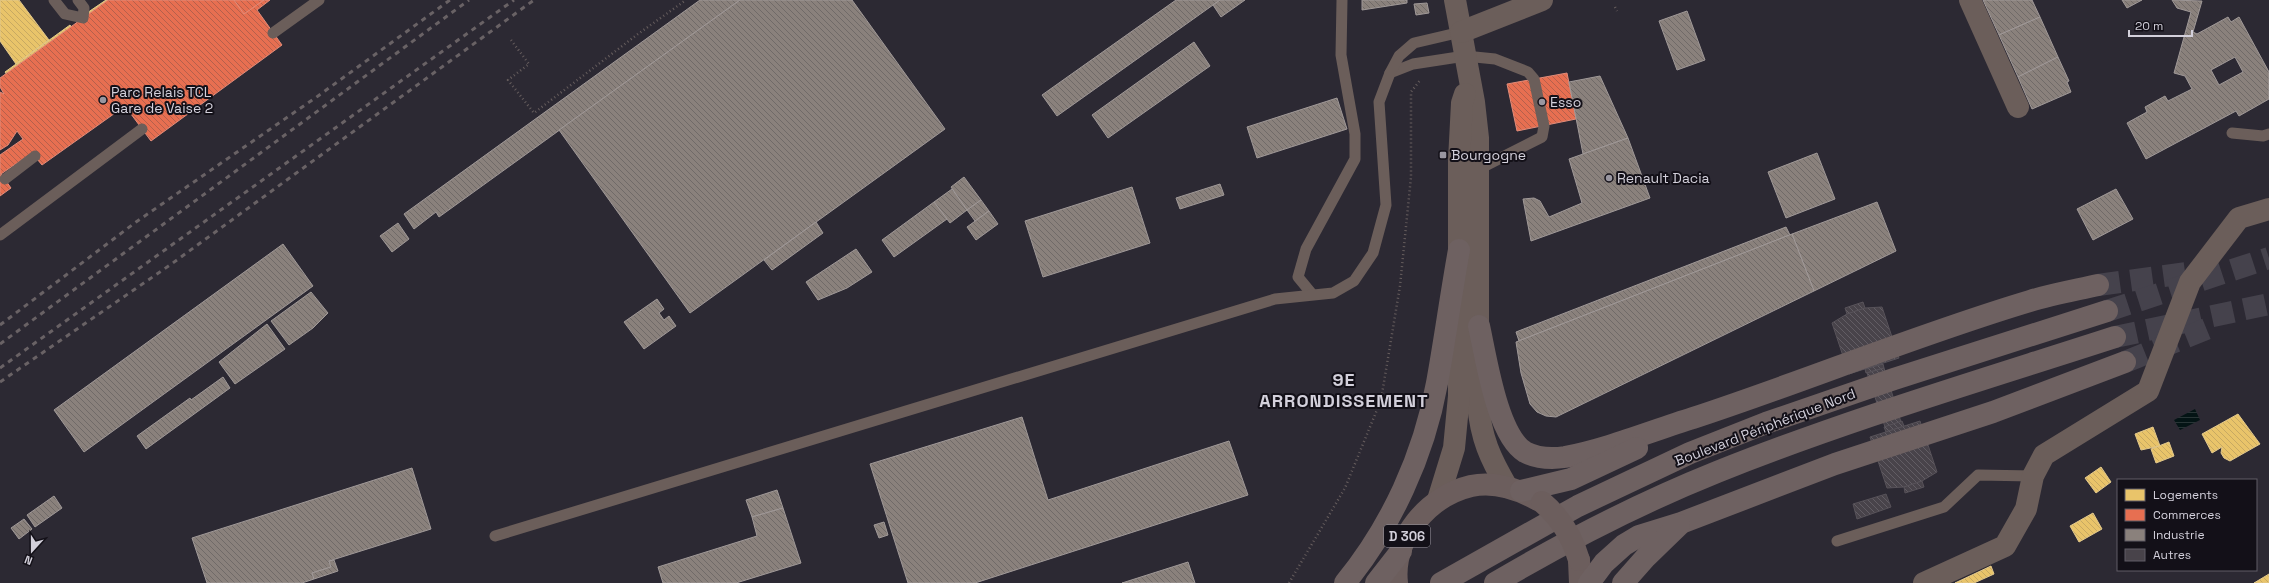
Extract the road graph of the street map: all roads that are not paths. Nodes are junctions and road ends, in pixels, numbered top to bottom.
1 (54, 0) edge
2 (78, 0) edge
3 (319, 0) edge
4 (1342, 0) edge
5 (1455, 0) edge
6 (1542, 0) edge
7 (1970, 0) edge
8 (1461, 32) junction
9 (273, 33) dead end
10 (1465, 56) junction
11 (1390, 73) junction
12 (1470, 82) junction
13 (2018, 107) dead end
14 (142, 128) dead end
15 (2232, 133) dead end
16 (2269, 134) edge
17 (35, 156) dead end
18 (1479, 169) junction
19 (5, 179) dead end
20 (2269, 209) edge
21 (0, 235) edge
22 (1459, 250) junction
23 (2098, 285) tunnel mouth
24 (1312, 294) junction
25 (2107, 311) tunnel mouth
26 (1479, 326) junction
27 (2115, 337) tunnel mouth
28 (2125, 362) tunnel mouth
29 (1729, 406) junction
30 (2032, 476) junction
31 (1514, 489) junction
32 (1438, 500) junction
33 (1681, 523) junction
34 (495, 536) dead end
35 (1837, 542) dead end
36 (1401, 551) junction
37 (1345, 583) edge
38 (1376, 583) edge
39 (1397, 583) edge
40 (1440, 583) edge
41 (1495, 583) edge
42 (1580, 583) edge
43 (1589, 583) edge
44 (1623, 583) edge
45 (1924, 583) edge

1 - 2 lane
3 - 9 lane
4 - 24 lane
5 - 8 street
6 - 8 street
7 - 13 street
8 - 10 street
8 - 11 lane
10 - 11 lane
10 - 12 street
10 - 18 lane
11 - 24 lane
12 - 18 street
12 - 22 street
14 - 21 lane
15 - 16 lane
17 - 19 lane
18 - 26 street
20 - 30 street
22 - 32 street
22 - 37 highway
23 - 29 highway
24 - 34 lane
25 - 40 highway, Boulevard Périphérique Nord
26 - 29 highway
26 - 31 street
27 - 41 highway, Boulevard Périphérique Nord
28 - 33 highway
29 - 31 highway
30 - 35 lane
30 - 45 street
31 - 32 main road, D 306
31 - 42 main road, D 306, bridge
32 - 36 main road, D 306
33 - 43 highway
33 - 44 highway
36 - 38 highway
36 - 39 main road, D 306

